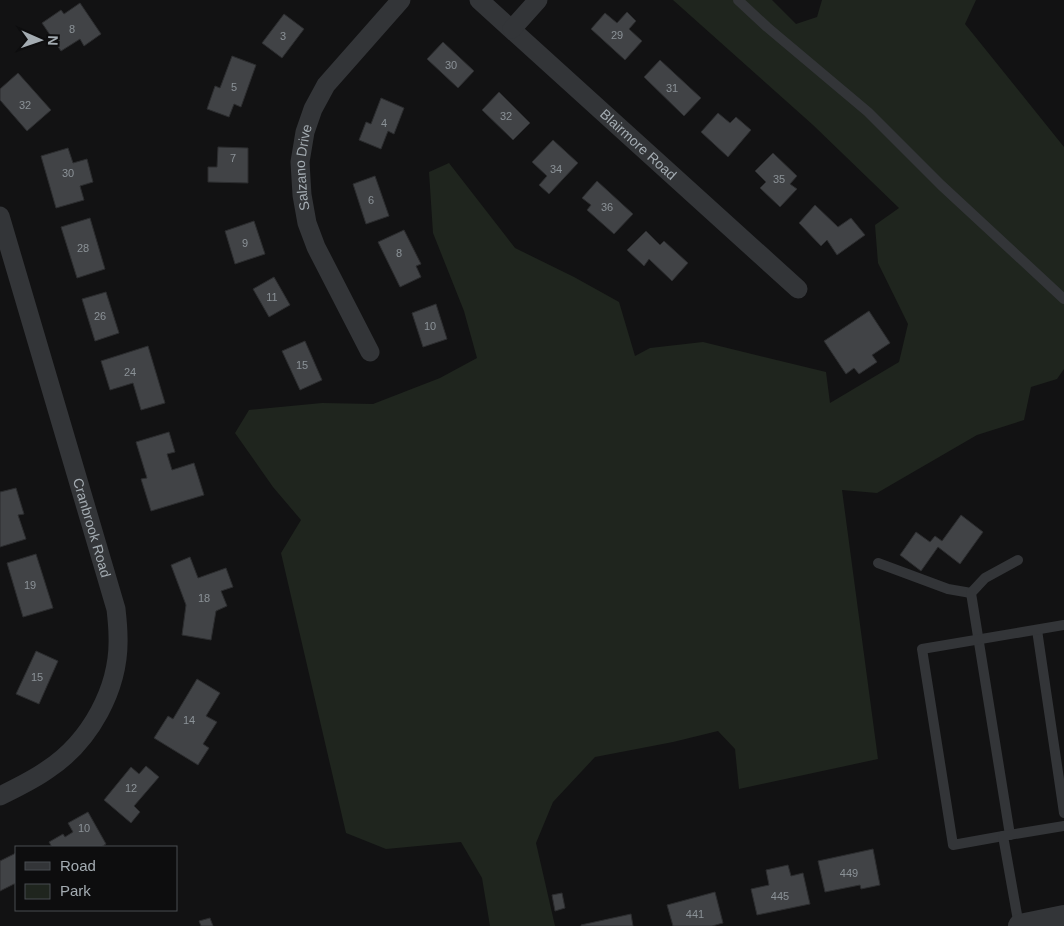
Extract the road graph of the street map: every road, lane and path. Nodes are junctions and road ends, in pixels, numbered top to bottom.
1 (401, 0) edge
2 (479, 0) edge
3 (538, 0) edge
4 (738, 0) edge
5 (512, 29) junction
6 (0, 216) edge
7 (798, 289) dead end
8 (1064, 299) edge
9 (370, 352) dead end
10 (1018, 560) dead end
11 (878, 563) dead end
12 (971, 593) junction
13 (1064, 625) edge
14 (1037, 630) junction
15 (978, 639) junction
16 (0, 796) edge
17 (1064, 812) edge
18 (1064, 826) edge
19 (1006, 836) junction
20 (1064, 917) edge
21 (1019, 926) edge

1 - 9 street, Salzano Drive
2 - 5 street, Blairmore Road
3 - 5 street
4 - 8 lane
5 - 7 street, Blairmore Road
6 - 16 street, Cranbrook Road
10 - 12 lane
11 - 12 lane
12 - 15 lane
13 - 14 lane
14 - 15 lane
14 - 17 lane
15 - 19 lane
15 - 19 lane
18 - 19 lane
19 - 21 lane
20 - 21 street

